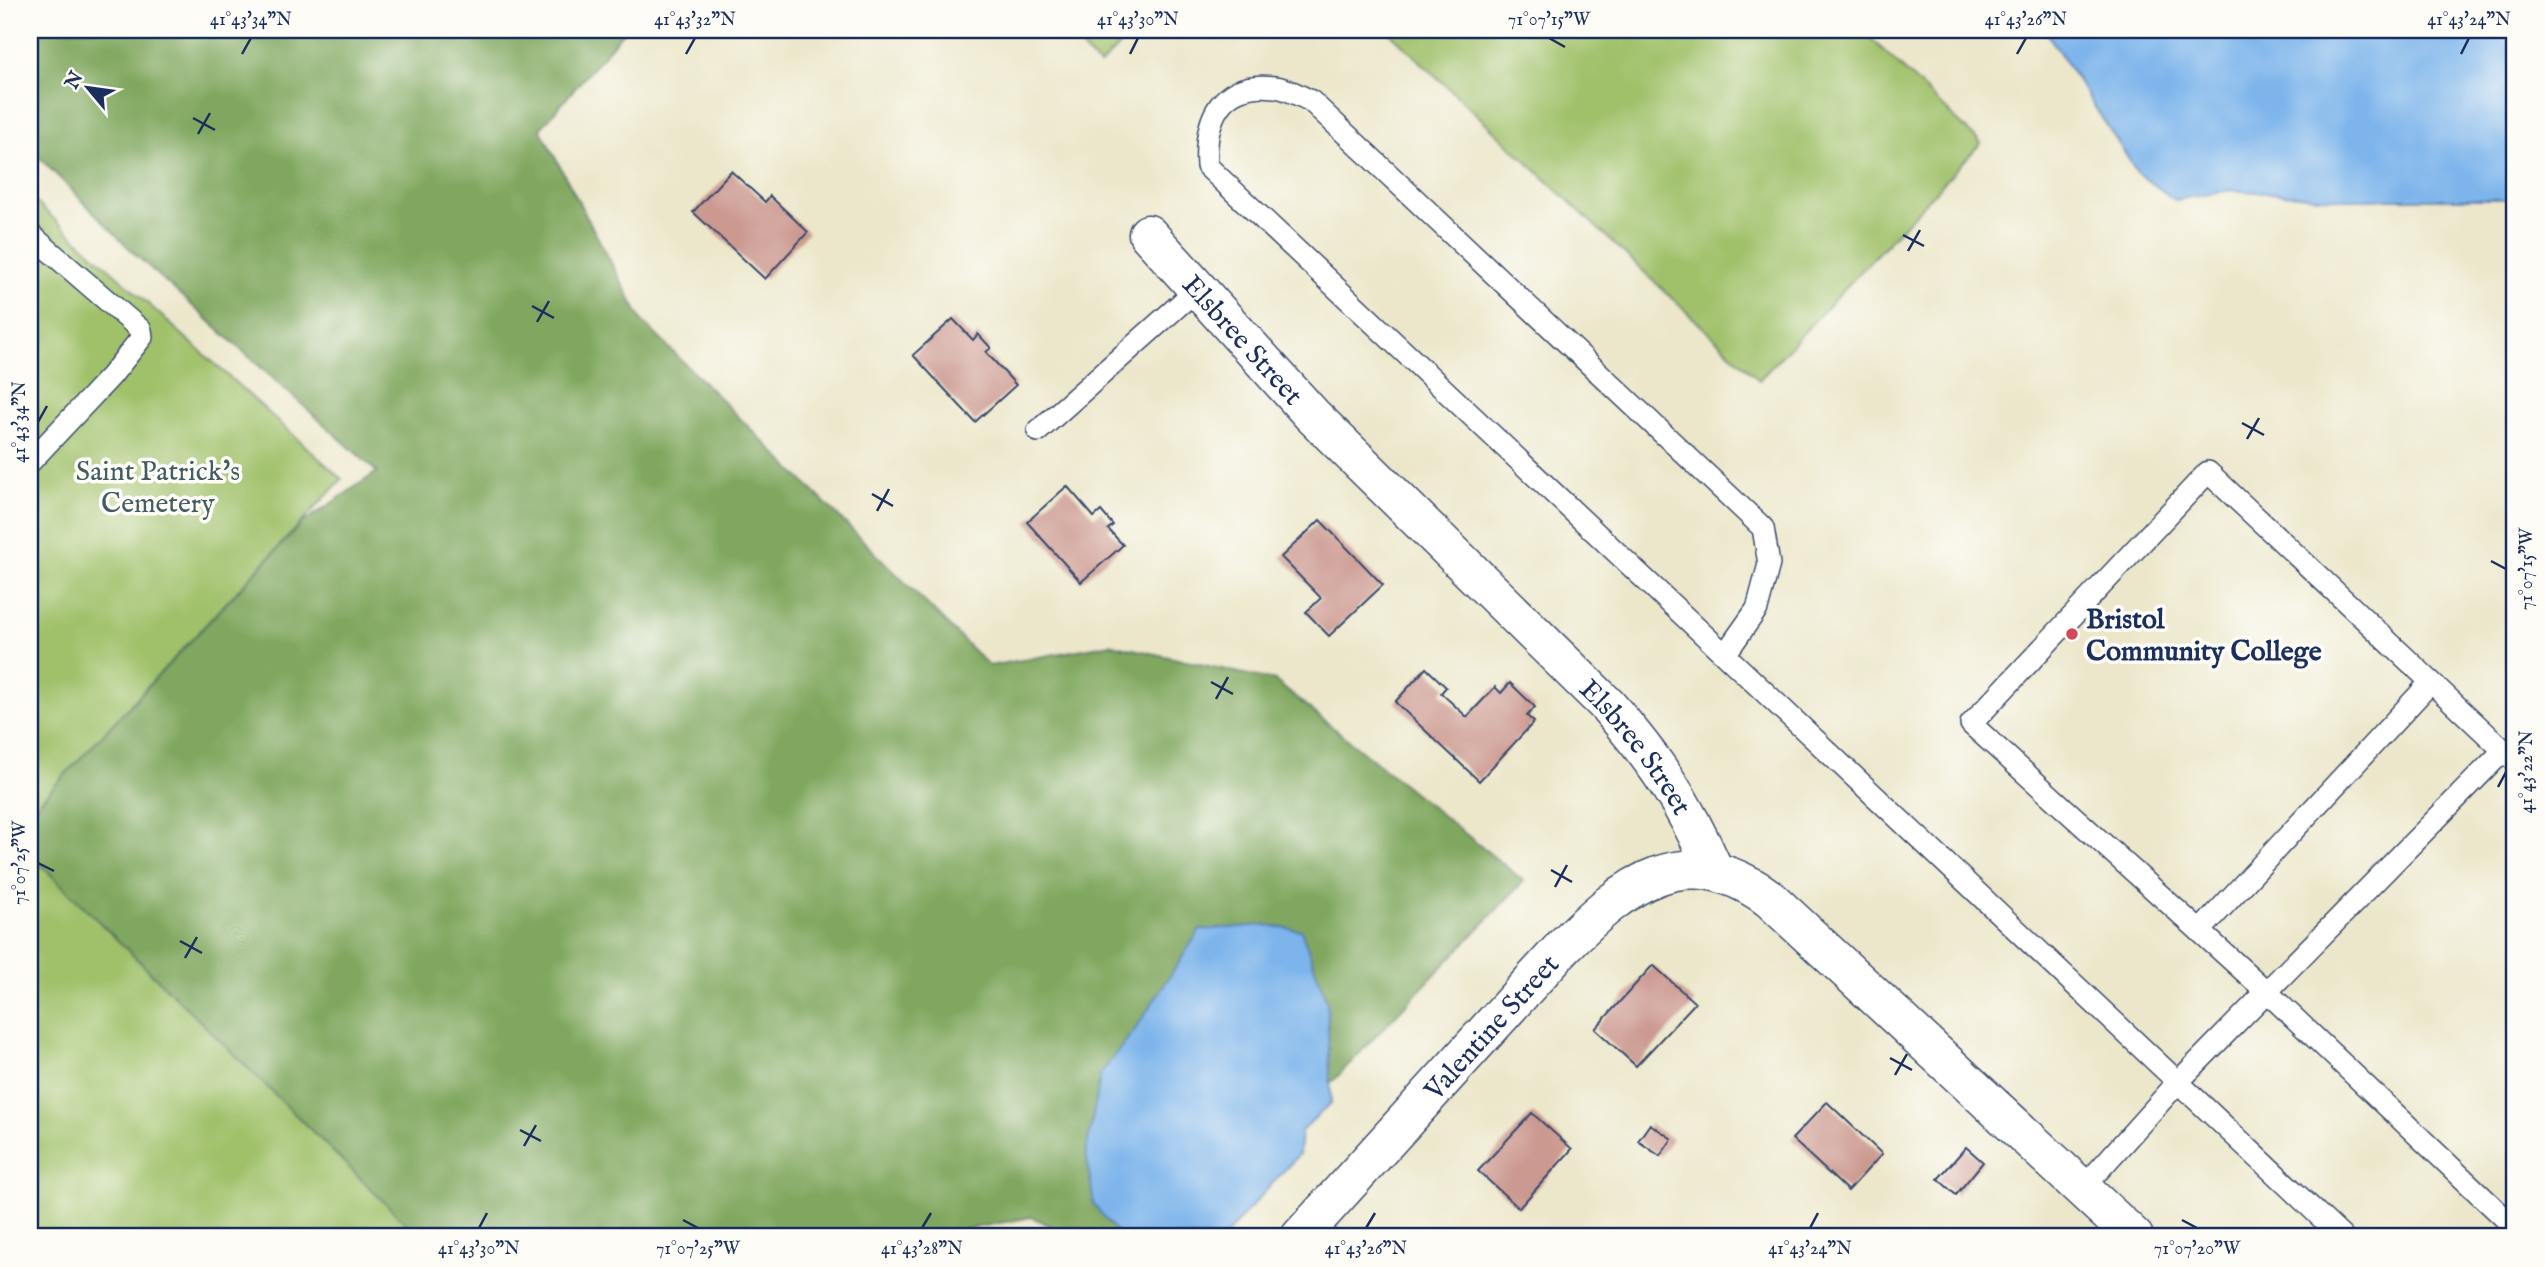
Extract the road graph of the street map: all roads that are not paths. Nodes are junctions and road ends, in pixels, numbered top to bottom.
1 (30, 234) edge
2 (1148, 234) dead end
3 (1196, 290) junction
4 (1038, 431) dead end
5 (30, 462) edge
6 (1726, 653) junction
7 (2431, 682) junction
8 (2510, 756) edge
9 (1714, 870) junction
10 (2200, 931) junction
11 (2267, 992) junction
12 (2179, 1081) junction
13 (2082, 1189) junction
14 (2515, 1227) edge
15 (1300, 1237) edge
16 (2134, 1237) edge
17 (2342, 1237) edge

1 - 5 lane
2 - 3 street, Elsbree Street
3 - 4 lane
3 - 9 street, Elsbree Street
6 - 6 lane
6 - 12 lane
7 - 8 lane
7 - 10 lane
7 - 10 lane
8 - 11 lane
9 - 13 street
9 - 15 street, Valentine Street
10 - 11 lane
11 - 12 lane
11 - 14 lane
12 - 13 lane
12 - 17 lane
13 - 16 street

